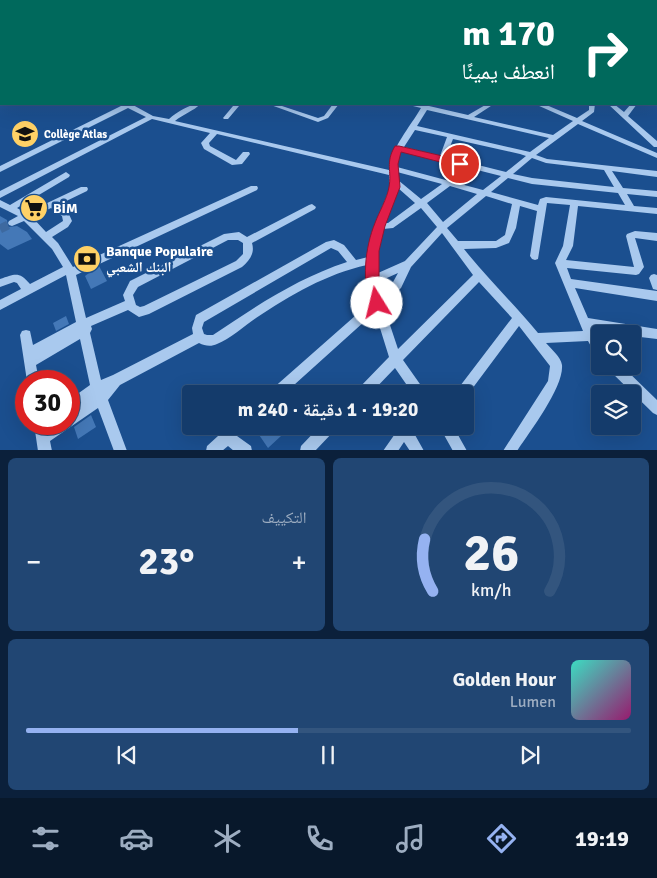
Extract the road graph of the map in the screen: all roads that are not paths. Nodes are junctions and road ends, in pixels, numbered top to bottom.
1 (126, 105) edge
2 (130, 105) edge
3 (196, 105) edge
4 (235, 105) edge
5 (274, 105) edge
6 (293, 105) edge
7 (334, 105) edge
8 (426, 105) edge
9 (489, 105) edge
10 (541, 105) edge
11 (592, 105) edge
12 (612, 105) edge
13 (633, 105) edge
14 (287, 110) junction
15 (625, 116) junction
16 (151, 117) junction
17 (469, 117) junction
18 (226, 118) dead end
19 (171, 121) junction
20 (577, 121) junction
21 (412, 127) junction
22 (216, 131) junction
23 (452, 136) junction
24 (554, 137) junction
25 (657, 145) edge
26 (399, 148) junction
27 (246, 154) dead end
28 (531, 155) junction
29 (657, 156) edge
30 (442, 159) junction
31 (0, 169) edge
32 (607, 169) junction
33 (394, 174) junction
34 (657, 174) edge
35 (66, 175) dead end
36 (506, 175) junction
37 (449, 183) junction
38 (254, 188) dead end
39 (84, 189) dead end
40 (621, 191) junction
41 (484, 193) junction
42 (657, 194) edge
43 (0, 195) edge
44 (516, 202) junction
45 (0, 203) edge
46 (574, 203) junction
47 (51, 204) junction
48 (422, 204) junction
49 (312, 207) dead end
50 (11, 208) junction
51 (542, 209) junction
52 (632, 210) junction
53 (657, 211) edge
54 (25, 216) junction
55 (12, 223) tunnel mouth
56 (379, 226) junction
57 (442, 227) junction
58 (46, 236) junction
59 (657, 237) edge
60 (247, 241) junction
61 (455, 245) junction
62 (535, 256) dead end
63 (372, 260) junction
64 (353, 263) junction
65 (560, 263) junction
66 (408, 264) junction
67 (70, 271) junction
68 (479, 275) junction
69 (373, 280) junction
70 (0, 283) edge
71 (568, 283) junction
72 (28, 290) junction
73 (657, 296) edge
74 (377, 303) junction
75 (129, 304) junction
76 (0, 305) edge
77 (519, 318) junction
78 (584, 324) junction
79 (82, 329) junction
80 (657, 334) edge
81 (26, 335) dead end
82 (591, 336) joint
83 (199, 338) junction
84 (535, 338) junction
85 (30, 357) junction
86 (396, 360) junction
87 (32, 370) edge
88 (622, 375) edge
89 (285, 385) edge
90 (374, 385) edge
91 (414, 385) edge
92 (468, 385) edge
93 (99, 393) junction
94 (80, 402) edge
95 (657, 409) edge
96 (80, 410) edge
97 (320, 435) edge
98 (399, 435) edge
99 (407, 435) edge
100 (451, 435) edge
101 (227, 437) joint
102 (121, 450) edge
103 (212, 450) edge
104 (246, 450) edge
105 (306, 450) edge
106 (389, 450) edge
107 (418, 450) edge
108 (461, 450) edge
109 (509, 450) edge

1 - 31 street
2 - 16 street
3 - 19 street
4 - 18 street
5 - 14 street
6 - 14 street
7 - 14 street
8 - 17 street
8 - 21 street
9 - 17 street
10 - 20 street
11 - 20 street
12 - 15 street
13 - 15 street
15 - 25 street
16 - 19 street
16 - 43 street
17 - 24 street
19 - 22 street
20 - 24 street
20 - 29 street
21 - 23 street
21 - 26 street
22 - 27 street
22 - 33 street
23 - 28 street
23 - 30 street
24 - 28 street
26 - 30 street
26 - 33 street
28 - 32 street
28 - 36 street
30 - 36 street
32 - 34 street
32 - 40 street
33 - 37 street
33 - 48 street
33 - 56 street
35 - 50 street
36 - 40 street
36 - 41 street
37 - 41 street
37 - 48 street
38 - 67 street
39 - 47 street
40 - 42 street
40 - 52 street
41 - 44 street
41 - 57 street
44 - 51 street
44 - 61 street
45 - 50 street
46 - 51 street
46 - 52 street
46 - 65 street
47 - 54 street
47 - 58 street
48 - 56 street
48 - 57 street
49 - 60 street
50 - 54 street
51 - 62 street
52 - 53 street
54 - 55 street
54 - 58 street
56 - 63 street
57 - 61 street
57 - 66 street
58 - 67 street
59 - 65 street
60 - 75 street
60 - 75 street
61 - 68 street
63 - 64 street
63 - 69 street
64 - 83 street
64 - 83 street
65 - 71 street
66 - 69 street
66 - 74 street
67 - 72 street
67 - 79 street
68 - 77 street
68 - 86 street
69 - 74 street
70 - 72 street
71 - 73 street
71 - 78 street
72 - 76 street
74 - 86 street
74 - 89 street
75 - 79 street
77 - 84 street
77 - 92 street
78 - 80 street
78 - 82 street
79 - 85 street
79 - 93 street
81 - 85 street
82 - 84 street
83 - 93 street
84 - 109 street
85 - 87 street
86 - 90 street
86 - 91 street
88 - 95 street
93 - 94 street
93 - 96 street
93 - 102 street
97 - 105 street
98 - 106 street
99 - 107 street
100 - 108 street
101 - 103 street
101 - 104 street

